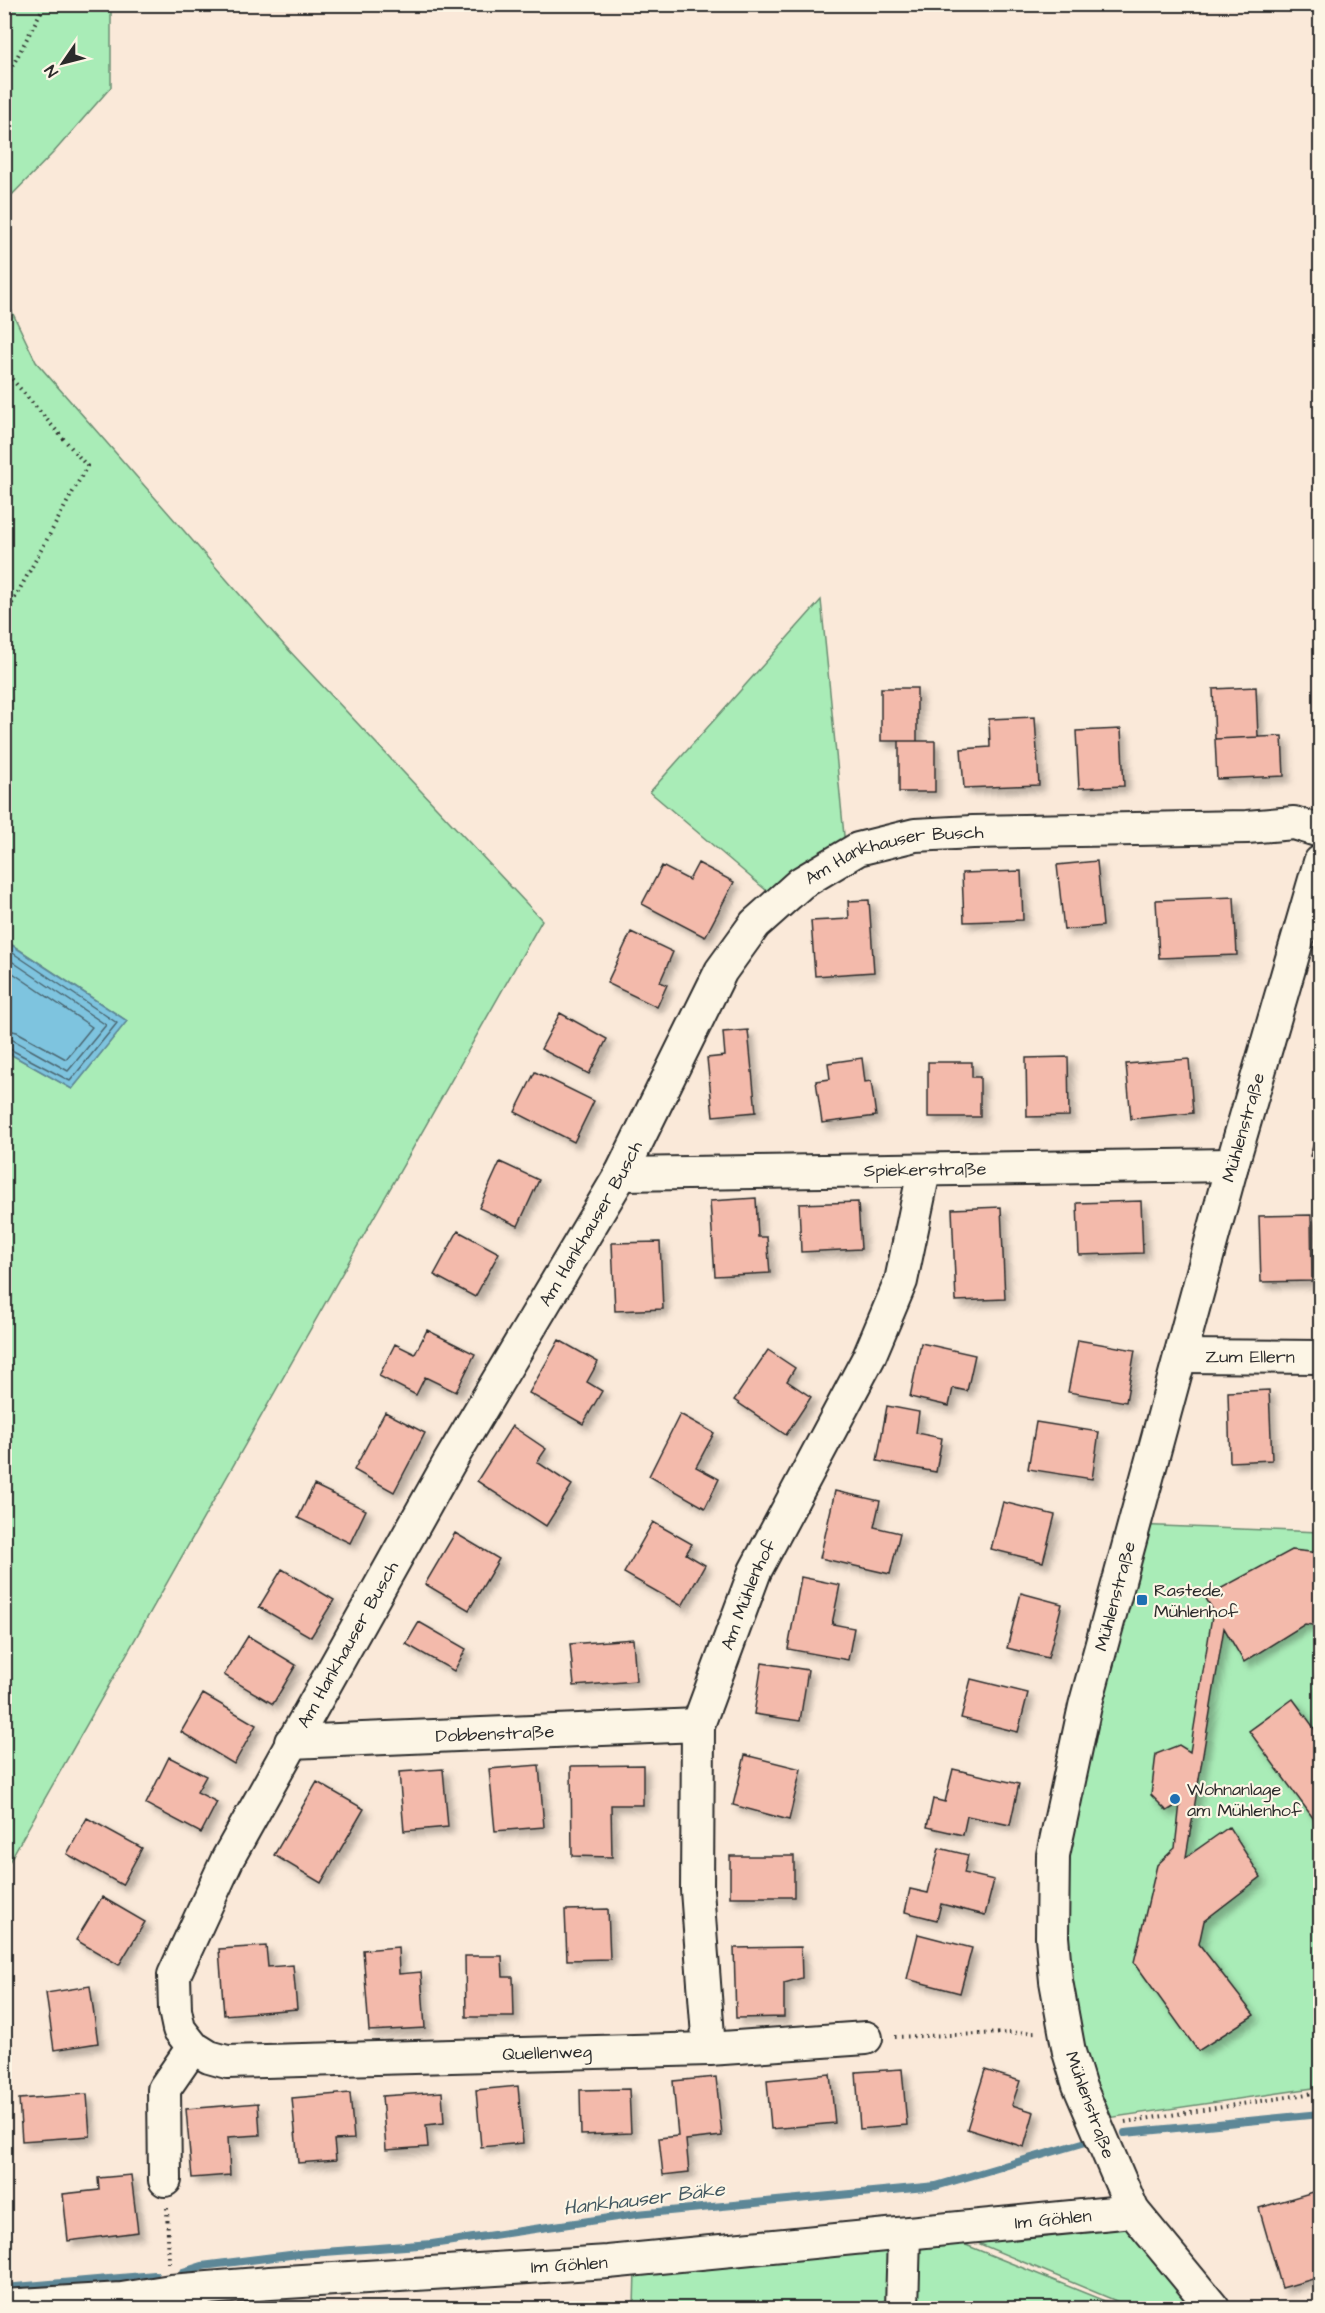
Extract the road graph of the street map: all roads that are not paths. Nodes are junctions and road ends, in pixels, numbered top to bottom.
1 (1320, 831) edge
2 (1320, 862) edge
3 (1232, 1165) junction
4 (924, 1171) junction
5 (621, 1174) junction
6 (1180, 1356) junction
7 (1320, 1357) edge
8 (698, 1725) junction
9 (291, 1742) junction
10 (866, 2038) road end
11 (193, 2047) junction
12 (709, 2049) junction
13 (165, 2180) road end
14 (1133, 2211) junction
15 (904, 2235) junction
16 (4, 2306) edge
17 (902, 2308) edge
18 (1213, 2308) edge

1 - 5 street, Am Hankhauser Busch
2 - 3 street, Mühlenstraße
3 - 4 street, Spiekerstraße
3 - 6 street, Mühlenstraße
4 - 5 street, Spiekerstraße
4 - 8 street, Am Mühlenhof
5 - 9 street, Am Hankhauser Busch
6 - 7 street, Zum Ellern
6 - 14 street, Mühlenstraße
8 - 9 street, Dobbenstraße
8 - 12 street, Am Mühlenhof
9 - 11 street, Am Hankhauser Busch
10 - 12 street, Quellenweg
11 - 12 street, Quellenweg
11 - 13 street
14 - 15 street, Im Göhlen
14 - 18 street, Mühlenstraße
15 - 16 street, Im Göhlen
15 - 17 street

